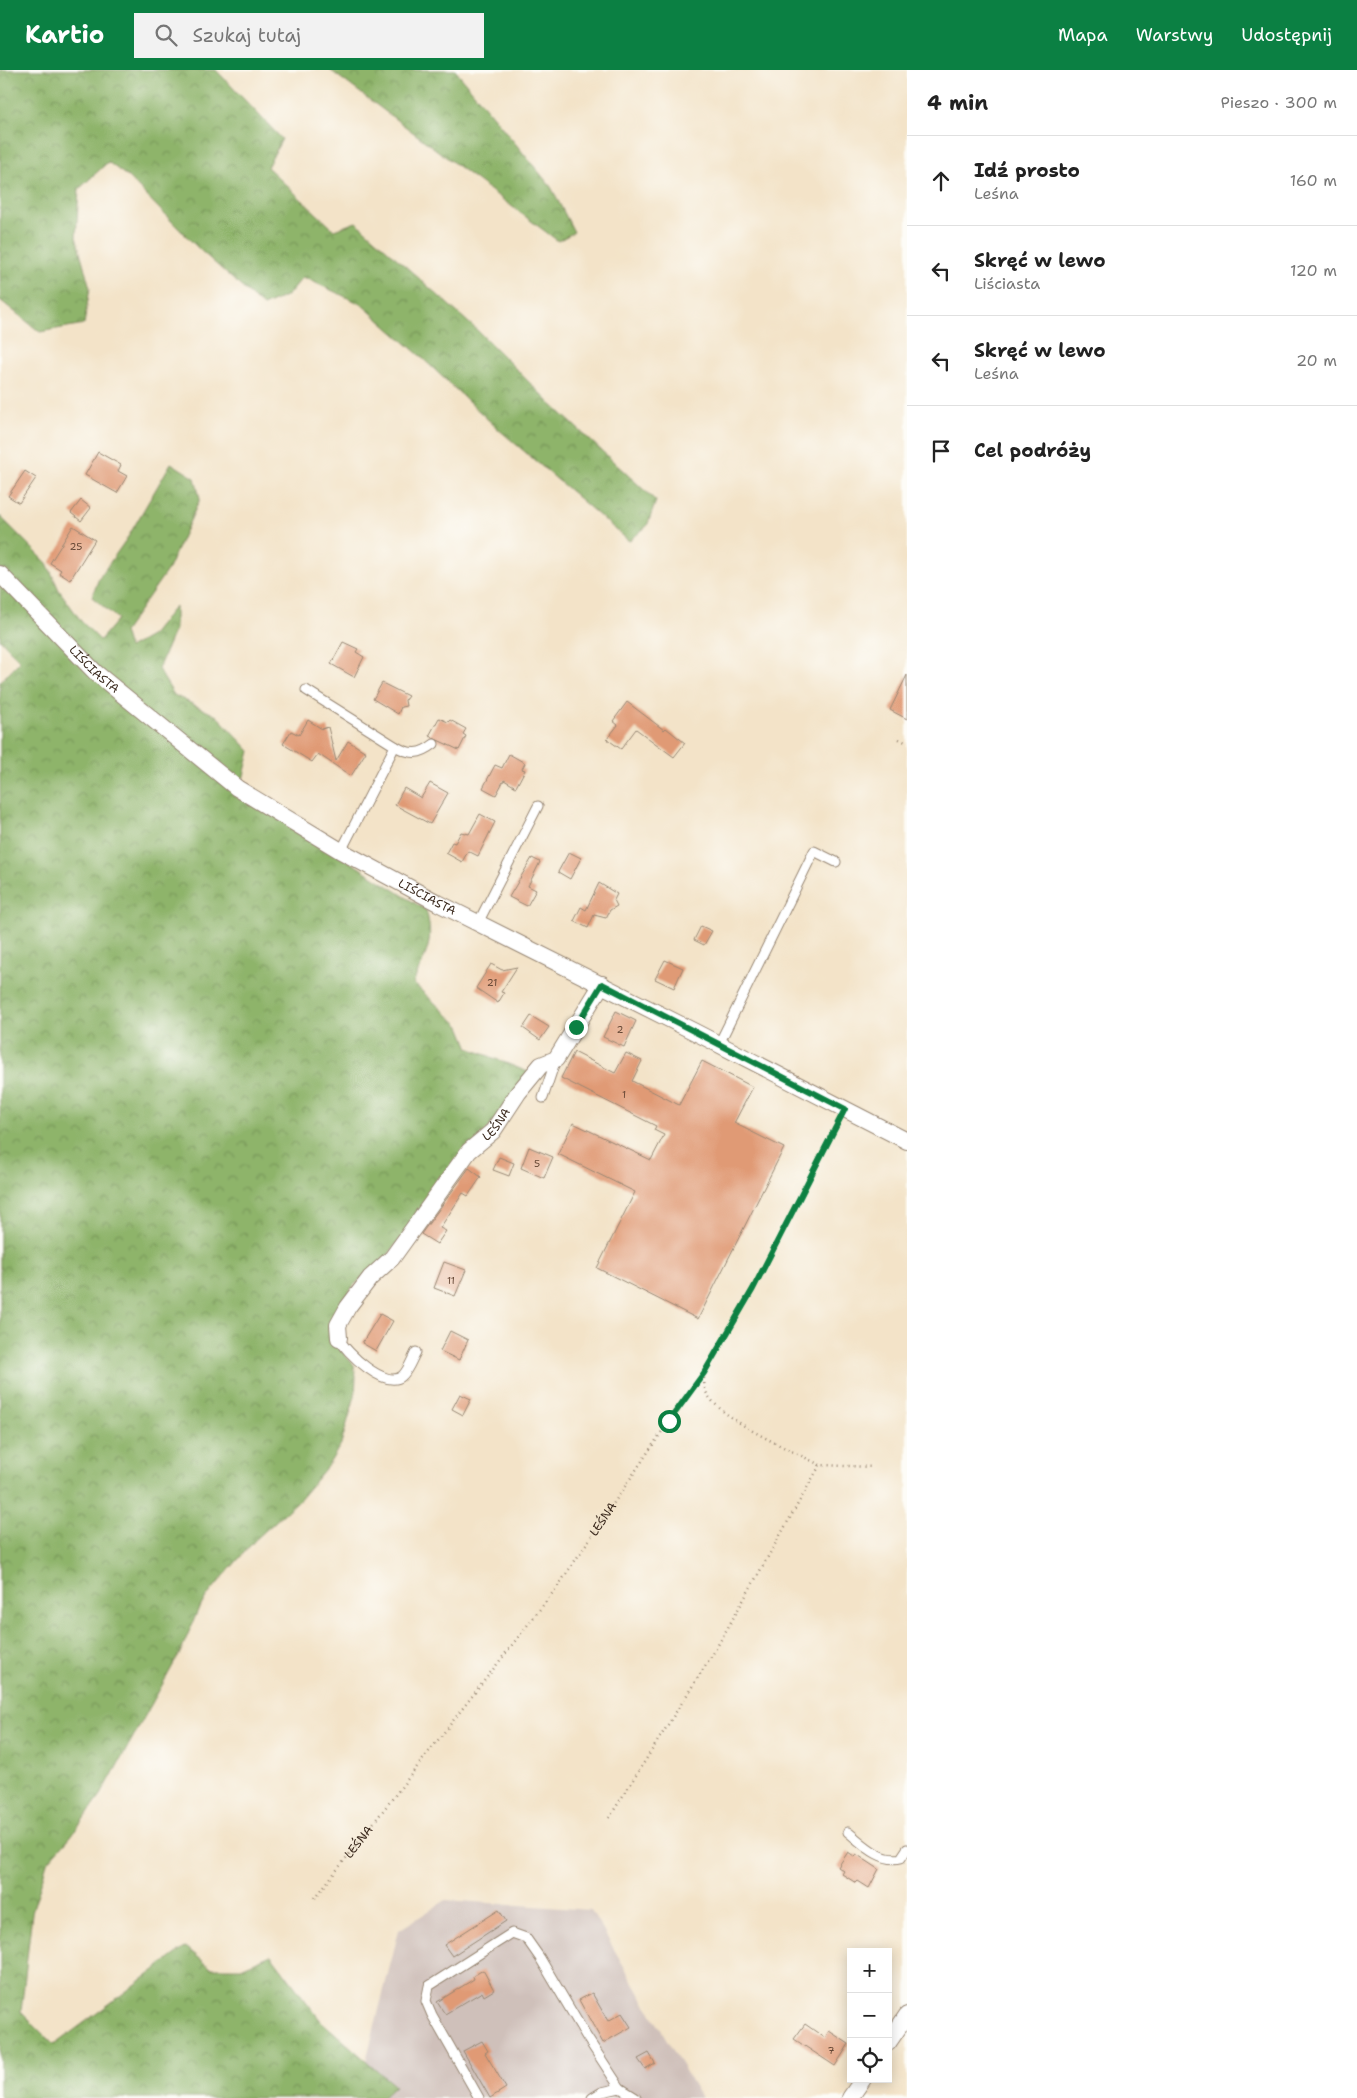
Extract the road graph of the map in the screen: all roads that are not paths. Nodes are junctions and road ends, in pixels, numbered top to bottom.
1 (0, 574) edge
2 (306, 690) dead end
3 (434, 744) dead end
4 (395, 746) junction
5 (538, 806) dead end
6 (340, 851) junction
7 (836, 862) dead end
8 (478, 923) junction
9 (602, 984) junction
10 (719, 1044) junction
11 (556, 1058) junction
12 (543, 1098) dead end
13 (907, 1140) edge
14 (339, 1338) joint
15 (416, 1352) dead end
16 (848, 1832) dead end
17 (907, 1849) edge
18 (907, 2014) edge
19 (891, 2038) edge
20 (860, 2083) edge
21 (620, 2088) junction
22 (480, 2098) edge
23 (592, 2098) edge
24 (636, 2098) edge
25 (850, 2098) edge

1 - 6 street, LIŚCIASTA
2 - 4 lane
3 - 4 lane
4 - 6 lane
5 - 8 lane
6 - 8 street, LIŚCIASTA
7 - 10 lane
8 - 9 street, LIŚCIASTA
9 - 10 street, LIŚCIASTA
9 - 11 street, LEŚNA
10 - 13 street, LIŚCIASTA
11 - 12 lane
11 - 14 street, LEŚNA
14 - 15 lane
16 - 17 lane
18 - 19 street
20 - 25 street
21 - 22 lane
21 - 23 lane
21 - 24 lane

